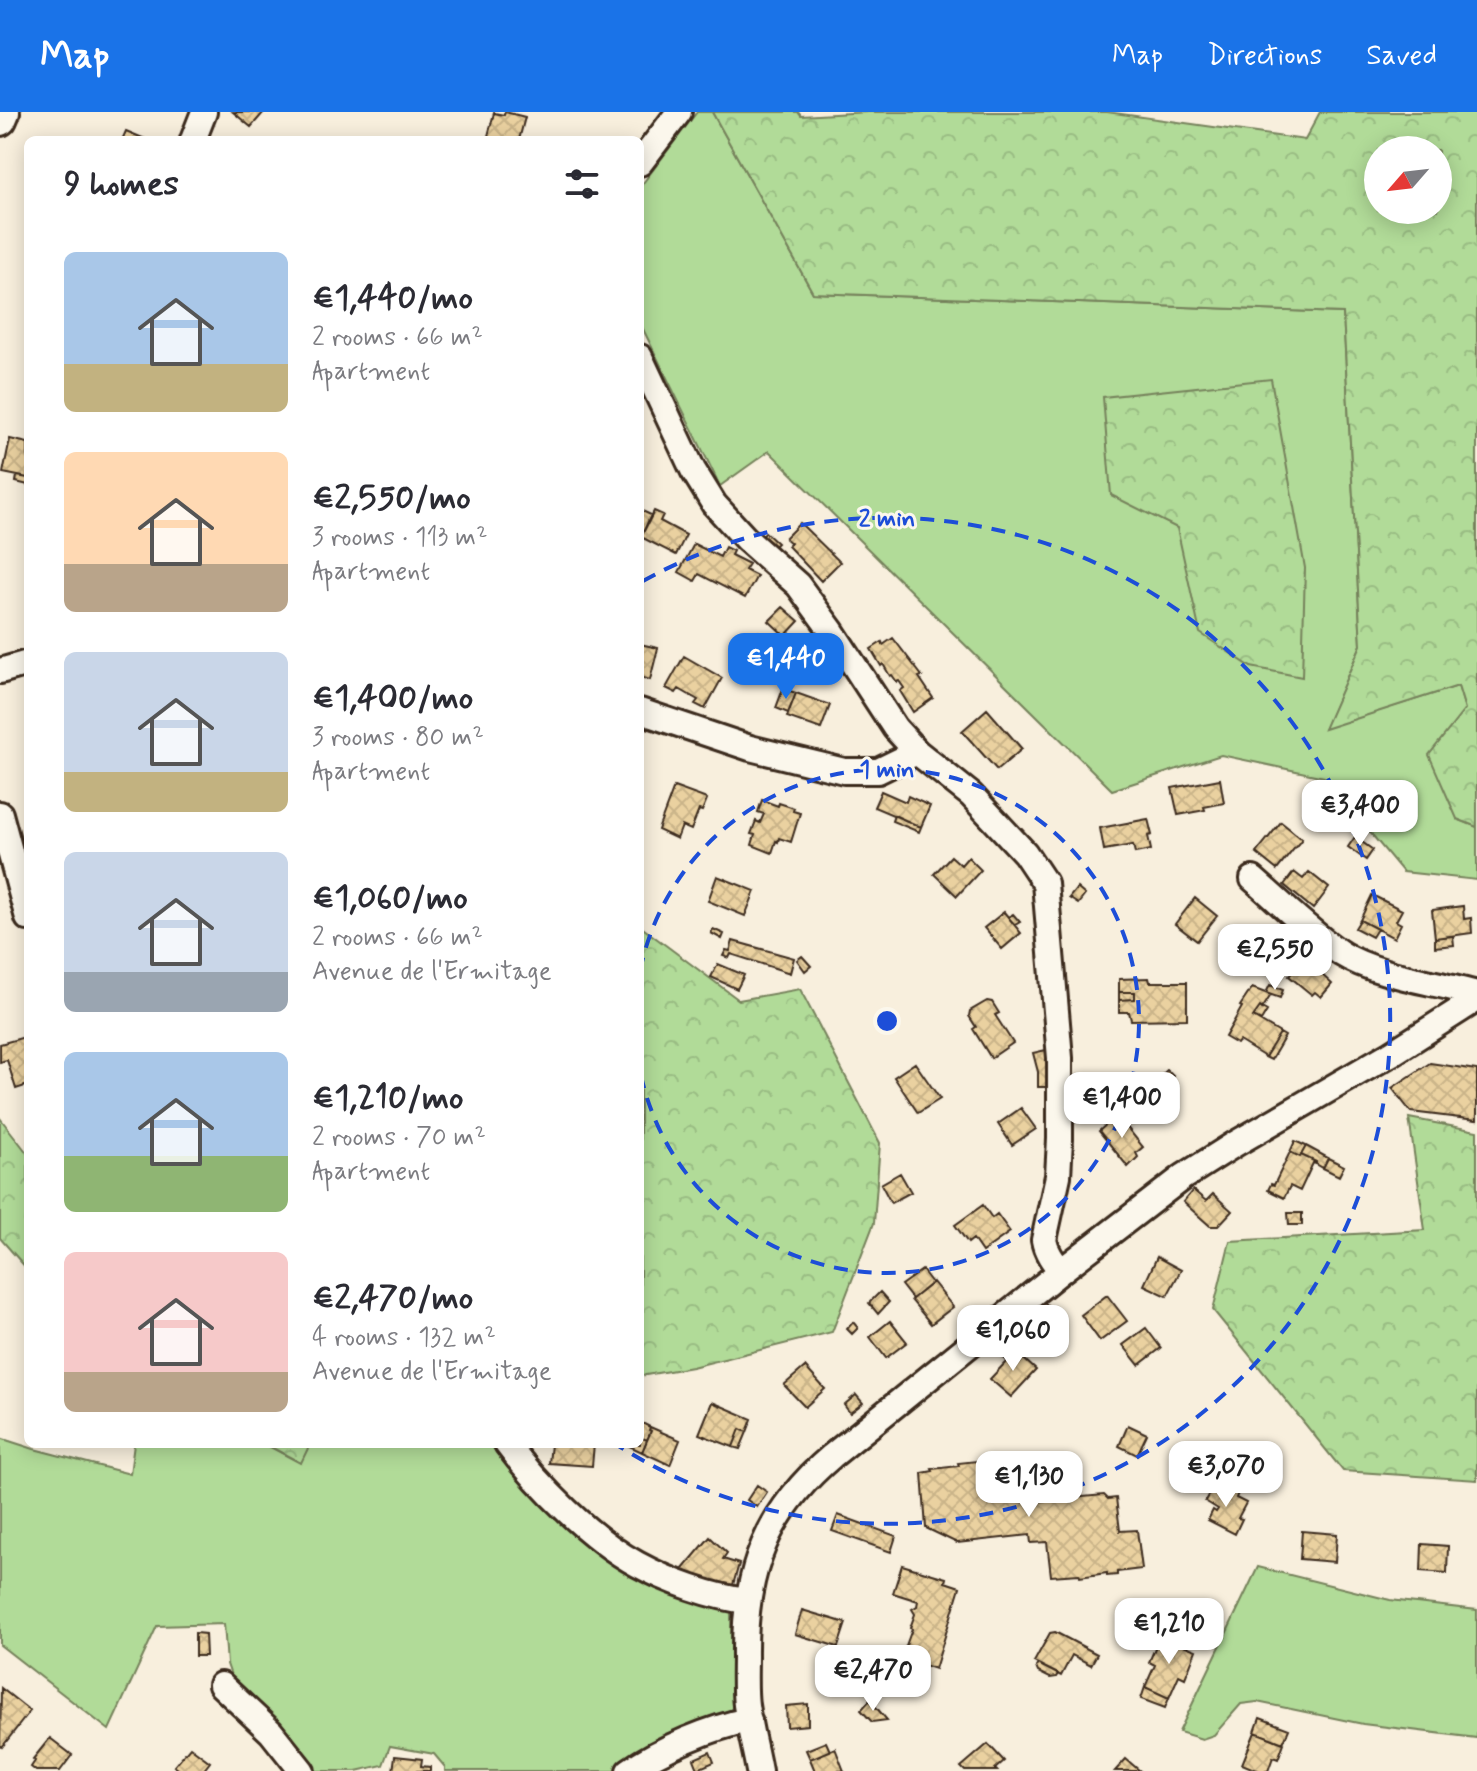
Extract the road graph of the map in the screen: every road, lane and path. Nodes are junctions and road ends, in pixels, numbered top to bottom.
1 (3, 112) edge
2 (204, 112) edge
3 (679, 112) edge
4 (0, 119) edge
5 (195, 136) edge
6 (644, 158) edge
7 (644, 366) edge
8 (24, 664) edge
9 (0, 671) edge
10 (644, 712) edge
11 (917, 752) junction
12 (0, 814) edge
13 (1253, 879) dead end
14 (24, 903) edge
15 (1477, 997) edge
16 (1061, 1271) junction
17 (510, 1448) edge
18 (747, 1601) junction
19 (221, 1685) dead end
20 (749, 1720) junction
21 (302, 1771) edge
22 (629, 1771) edge
23 (759, 1771) edge

1 - 4 main road
2 - 5 street
3 - 6 street
7 - 11 street
8 - 9 street
10 - 11 street
11 - 16 street
12 - 14 street
13 - 15 street
15 - 16 street
16 - 18 street
17 - 18 street
18 - 20 street
19 - 21 street
20 - 22 street
20 - 23 street

